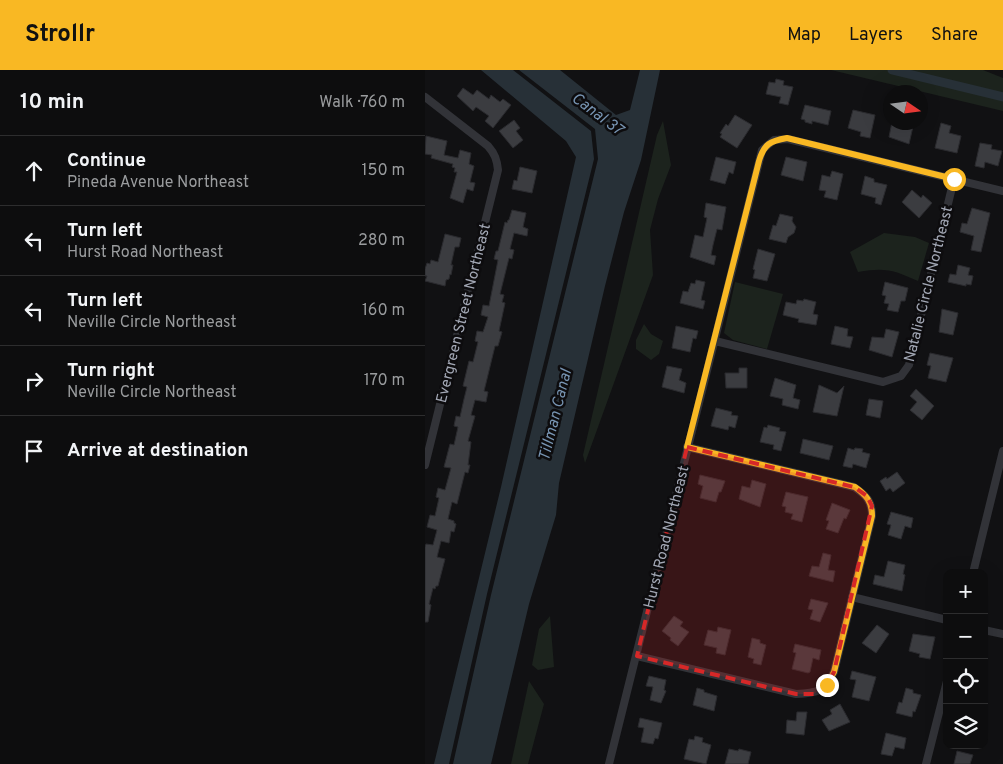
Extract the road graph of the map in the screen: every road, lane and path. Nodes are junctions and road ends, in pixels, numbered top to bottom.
1 (427, 102) edge
2 (954, 179) junction
3 (1003, 191) edge
4 (715, 341) junction
5 (687, 447) junction
6 (1003, 451) edge
7 (425, 465) edge
8 (974, 569) edge
9 (852, 597) junction
10 (943, 619) edge
11 (988, 631) edge
12 (1003, 634) edge
13 (637, 656) junction
14 (943, 697) edge
15 (613, 763) edge
16 (926, 764) edge

1 - 7 street, Evergreen Street Northeast
2 - 3 street
2 - 4 street, Natalie Circle Northeast
2 - 4 street, Hurst Road Northeast
4 - 5 street, Hurst Road Northeast
5 - 9 street
5 - 13 street, Hurst Road Northeast
6 - 8 street
9 - 10 street
9 - 13 street
11 - 12 street
13 - 15 street, Hurst Road Northeast
14 - 16 street

